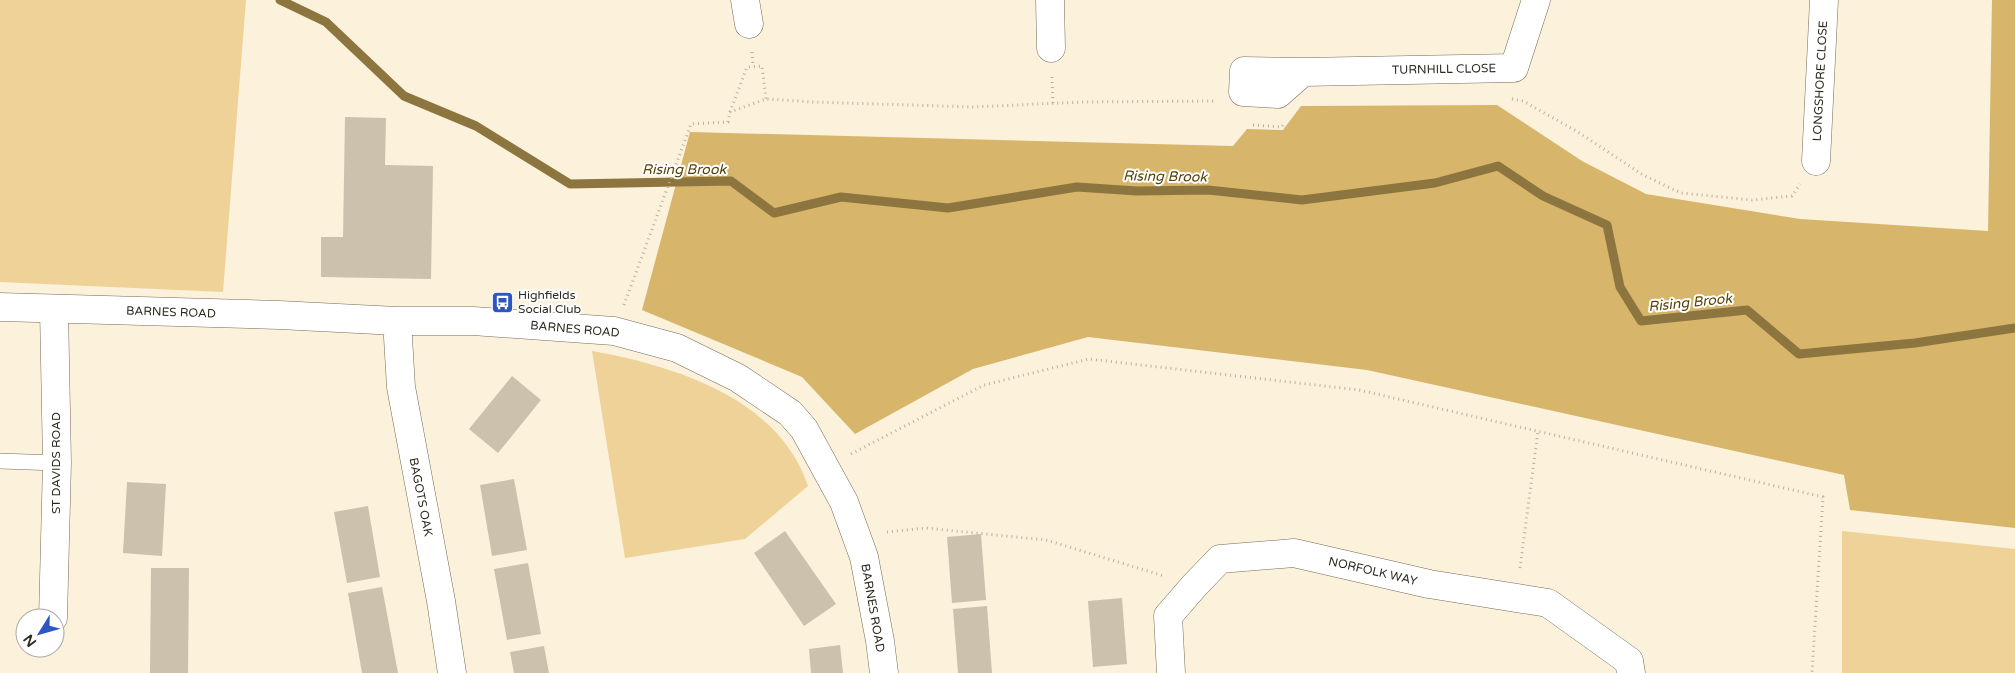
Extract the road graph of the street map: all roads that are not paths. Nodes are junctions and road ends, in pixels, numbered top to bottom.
1 (1050, 0) edge
2 (1536, 0) edge
3 (1824, 0) edge
4 (1051, 48) dead end
5 (1303, 72) dead end
6 (1816, 162) road end
7 (0, 307) edge
8 (54, 309) junction
9 (397, 321) junction
10 (0, 461) edge
11 (57, 463) junction
12 (53, 608) edge
13 (452, 673) edge
14 (884, 673) edge
15 (1171, 673) edge
16 (1631, 673) edge

1 - 4 street
2 - 5 street, TURNHILL CLOSE
3 - 6 street, LONGSHORE CLOSE
7 - 8 street, BARNES ROAD
8 - 9 street, BARNES ROAD
8 - 11 street, ST DAVIDS ROAD
9 - 13 street, BAGOTS OAK
9 - 14 street, BARNES ROAD
10 - 11 lane
11 - 12 street, ST DAVIDS ROAD
15 - 16 street, NORFOLK WAY

